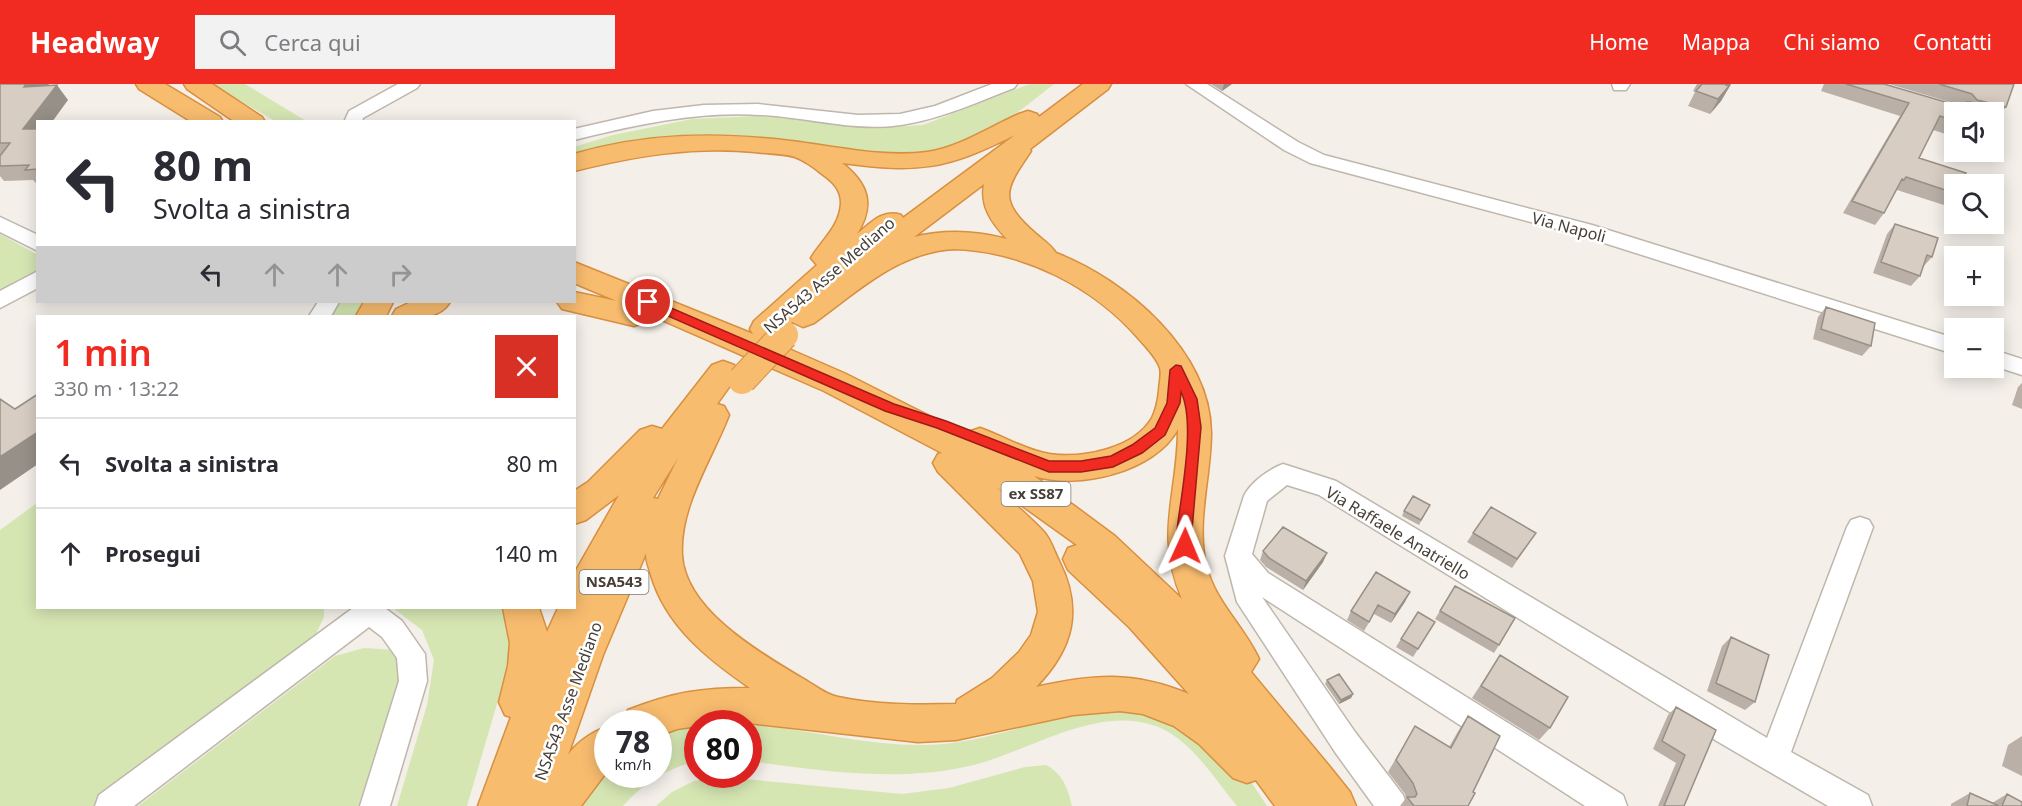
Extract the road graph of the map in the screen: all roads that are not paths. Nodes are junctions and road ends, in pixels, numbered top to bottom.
1 (129, 84) edge
2 (148, 84) edge
3 (196, 84) edge
4 (411, 84) edge
5 (1008, 84) edge
6 (1076, 84) edge
7 (1099, 84) edge
8 (1195, 84) edge
9 (202, 117) edge
10 (250, 120) edge
11 (354, 120) edge
12 (1036, 122) junction
13 (576, 134) edge
14 (646, 148) junction
15 (799, 151) junction
16 (576, 162) edge
17 (576, 180) edge
18 (0, 224) edge
19 (36, 243) edge
20 (576, 258) edge
21 (1048, 259) junction
22 (576, 273) edge
23 (36, 279) edge
24 (576, 291) edge
25 (0, 301) edge
26 (576, 302) edge
27 (433, 303) edge
28 (641, 308) junction
29 (409, 315) edge
30 (784, 327) junction
31 (1944, 343) edge
32 (2004, 361) edge
33 (2022, 367) edge
34 (1176, 370) junction
35 (732, 376) junction
36 (890, 408) junction
37 (713, 415) junction
38 (950, 463) junction
39 (576, 509) edge
40 (1860, 527) dead end
41 (1238, 556) junction
42 (576, 605) edge
43 (368, 609) edge
44 (521, 609) edge
45 (574, 609) edge
46 (672, 713) edge
47 (827, 713) junction
48 (957, 722) junction
49 (594, 755) edge
50 (1774, 758) junction
51 (110, 806) edge
52 (375, 806) edge
53 (493, 806) edge
54 (499, 806) edge
55 (530, 806) edge
56 (556, 806) edge
57 (1284, 806) edge
58 (1300, 806) edge
59 (1335, 806) edge
60 (1342, 806) edge
61 (1392, 806) edge
62 (1612, 806) edge
63 (1857, 806) edge

1 - 9 highway
2 - 9 highway
3 - 10 highway
4 - 11 street
5 - 13 street
6 - 12 highway, NSA543 Asse Mediano / NSA543
7 - 12 highway, NSA543 Asse Mediano / NSA543
8 - 31 street, Via Napoli
12 - 15 highway
12 - 21 highway
12 - 30 highway, NSA543 Asse Mediano / NSA543
12 - 30 highway, NSA543 Asse Mediano / NSA543
14 - 15 highway
14 - 16 highway
14 - 17 highway
15 - 30 highway
18 - 19 street
20 - 28 highway
21 - 30 highway
21 - 34 highway
22 - 28 highway, ex SS87
23 - 25 street
24 - 28 highway, ex SS87
26 - 28 highway
27 - 29 highway
28 - 36 highway, ex SS87
28 - 38 highway
30 - 35 highway, NSA543 Asse Mediano / NSA543, bridge
32 - 33 street
34 - 36 highway
34 - 60 highway
35 - 37 highway, NSA543 Asse Mediano / NSA543
35 - 39 highway
35 - 42 highway, NSA543 Asse Mediano / NSA543
36 - 59 highway, ex SS87
37 - 47 highway
37 - 55 highway, NSA543 Asse Mediano / NSA543
38 - 48 highway
38 - 58 highway
40 - 50 street
41 - 50 street, Via Raffaele Anatriello
41 - 61 street
41 - 62 street
43 - 51 street
43 - 52 street
44 - 53 highway
45 - 54 highway, NSA543 Asse Mediano / NSA543
46 - 47 highway
47 - 48 highway
48 - 57 highway
49 - 56 highway
50 - 63 street, Via Raffaele Anatriello

